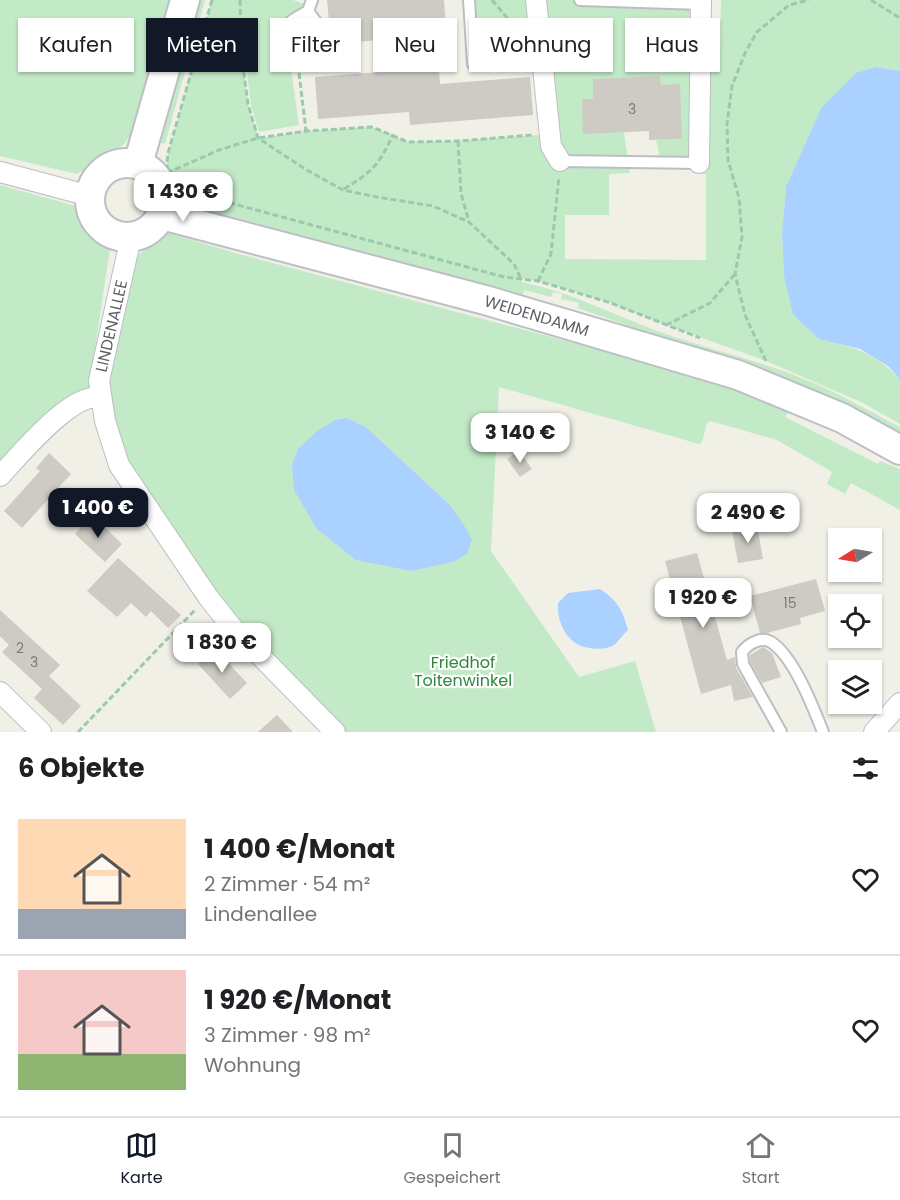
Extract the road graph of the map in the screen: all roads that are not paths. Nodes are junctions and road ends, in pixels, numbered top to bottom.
1 (185, 0) edge
2 (469, 0) edge
3 (536, 0) edge
4 (580, 0) edge
5 (701, 2) edge
6 (310, 5) edge
7 (470, 18) edge
8 (538, 18) edge
9 (544, 72) edge
10 (560, 161) joint
11 (699, 163) joint
12 (138, 164) junction
13 (0, 172) edge
14 (90, 196) junction
15 (162, 215) junction
16 (131, 237) junction
17 (100, 398) junction
18 (900, 450) edge
19 (0, 476) edge
20 (0, 692) edge
21 (900, 703) edge
22 (41, 732) edge
23 (335, 732) edge
24 (781, 732) edge
25 (823, 732) edge
26 (874, 732) edge

1 - 12 street
2 - 7 lane
3 - 8 street
4 - 5 lane
5 - 11 street
6 - 6 lane
9 - 10 street
10 - 11 lane
12 - 14 street
12 - 15 street
13 - 14 street
14 - 16 street
15 - 16 street
15 - 18 street, WEIDENDAMM
16 - 17 street, LINDENALLEE
17 - 19 street
17 - 23 street, LINDENALLEE
20 - 22 street
21 - 26 street
24 - 25 lane

